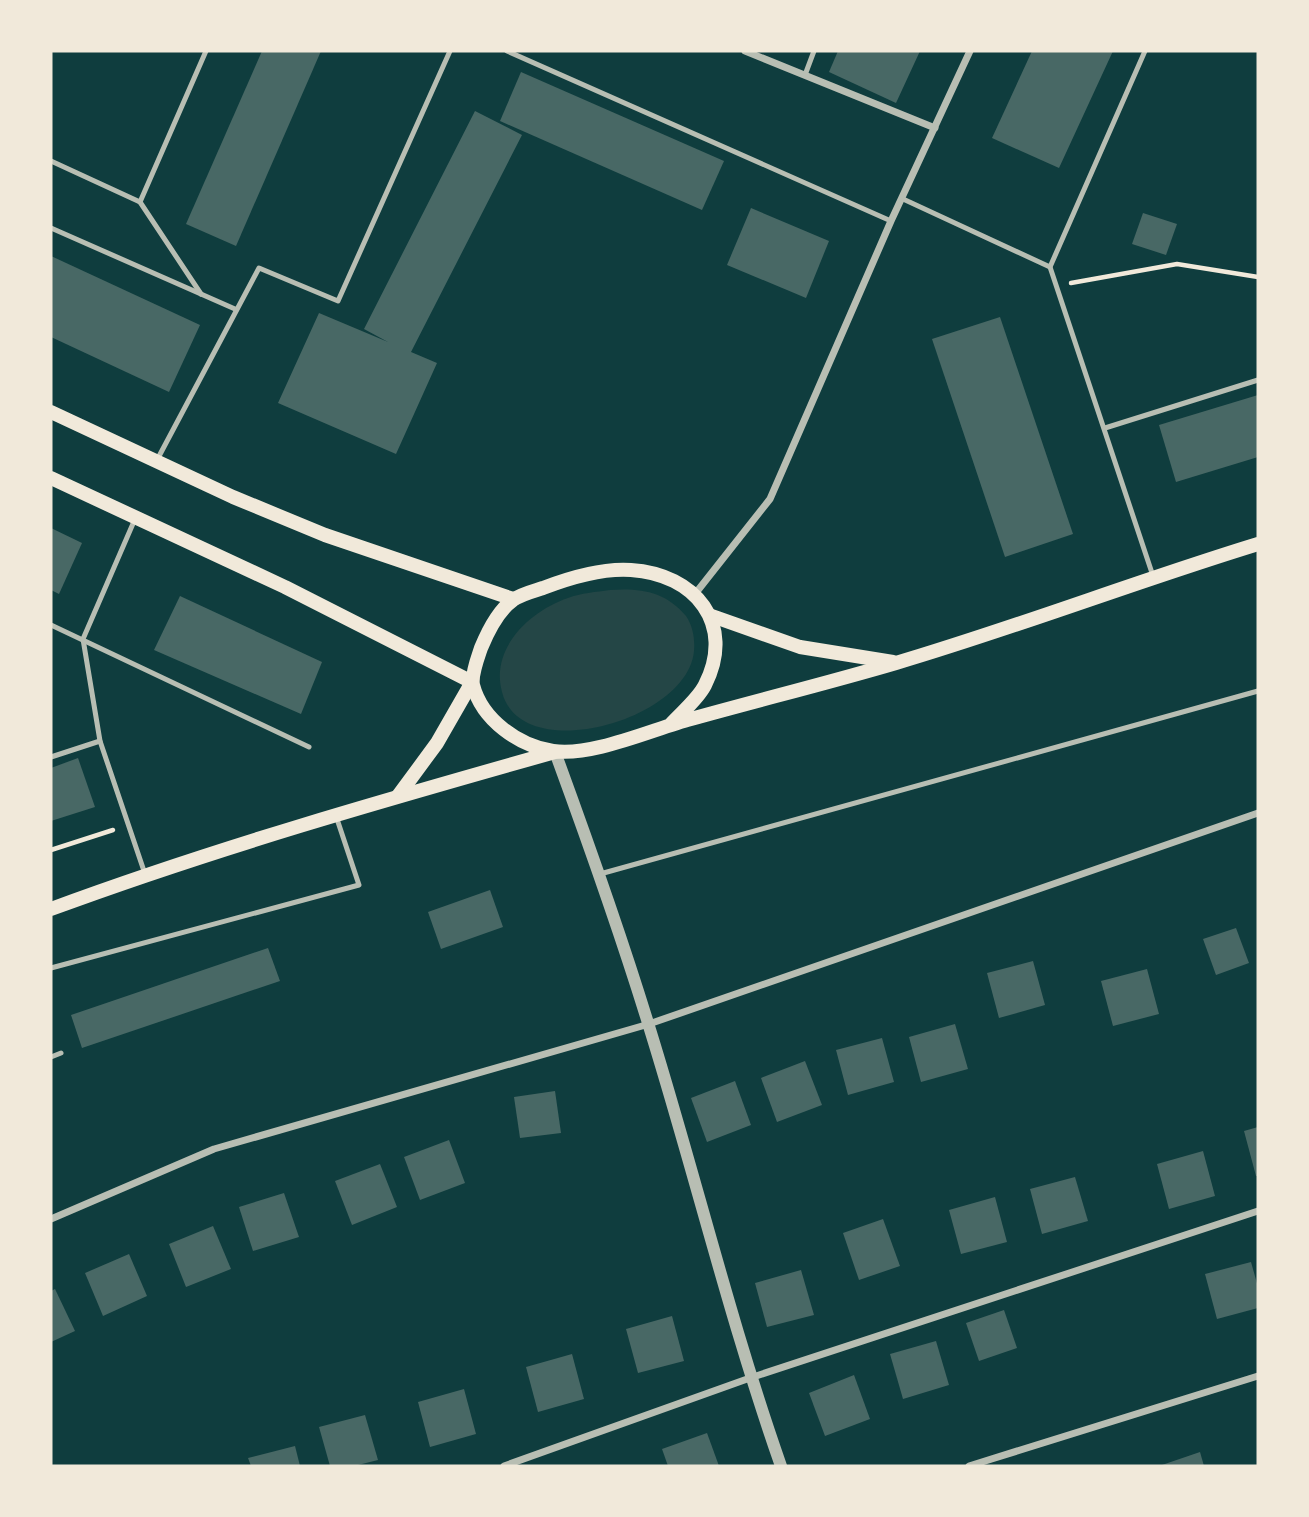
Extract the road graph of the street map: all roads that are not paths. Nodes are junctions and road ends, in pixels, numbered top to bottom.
1 (206, 51) edge
2 (450, 51) edge
3 (508, 51) edge
4 (745, 51) edge
5 (814, 51) edge
6 (970, 51) edge
7 (1145, 51) edge
8 (804, 75) junction
9 (935, 128) junction
10 (51, 161) edge
11 (903, 199) junction
12 (139, 202) junction
13 (891, 221) junction
14 (51, 228) edge
15 (1050, 267) junction
16 (201, 294) junction
17 (236, 309) junction
18 (1258, 380) edge
19 (51, 412) edge
20 (1105, 428) junction
21 (156, 461) junction
22 (51, 478) edge
23 (135, 519) junction
24 (1258, 544) edge
25 (1153, 576) junction
26 (695, 594) junction
27 (513, 599) junction
28 (712, 616) junction
29 (51, 625) edge
30 (83, 639) junction
31 (898, 663) junction
32 (472, 682) junction
33 (1258, 691) edge
34 (671, 724) junction
35 (100, 741) junction
36 (309, 747) dead end
37 (555, 752) junction
38 (51, 757) edge
39 (398, 796) junction
40 (1258, 813) edge
41 (336, 815) junction
42 (145, 874) junction
43 (600, 874) junction
44 (51, 909) edge
45 (51, 968) edge
46 (649, 1024) junction
47 (61, 1053) dead end
48 (51, 1057) edge
49 (1258, 1210) edge
50 (51, 1219) edge
51 (1258, 1376) edge
52 (750, 1378) junction
53 (504, 1466) edge
54 (781, 1466) edge
55 (969, 1466) edge

1 - 12 lane
2 - 17 lane
3 - 13 lane
4 - 8 street
5 - 8 lane
6 - 9 street
7 - 15 lane
8 - 9 street
9 - 11 street
10 - 12 lane
11 - 13 street
11 - 15 lane
12 - 16 lane
13 - 26 street
14 - 16 lane
15 - 20 lane
16 - 17 lane
17 - 21 lane
18 - 20 lane
19 - 21 main road
20 - 25 lane
21 - 27 main road
22 - 23 main road
23 - 30 lane
23 - 32 main road
24 - 25 main road
25 - 31 main road
26 - 27 main road
26 - 28 main road
27 - 32 main road
28 - 31 main road
28 - 34 main road
29 - 30 lane
30 - 35 lane
30 - 36 lane
31 - 34 main road
32 - 37 main road
32 - 39 main road
33 - 43 lane
34 - 37 main road
35 - 38 lane
35 - 42 lane
37 - 39 main road
37 - 43 street
39 - 41 main road
40 - 46 street
41 - 42 main road
41 - 45 lane
42 - 44 main road
43 - 46 street
46 - 50 street
46 - 52 street
47 - 48 lane
49 - 52 street
51 - 55 street
52 - 53 street
52 - 54 street

